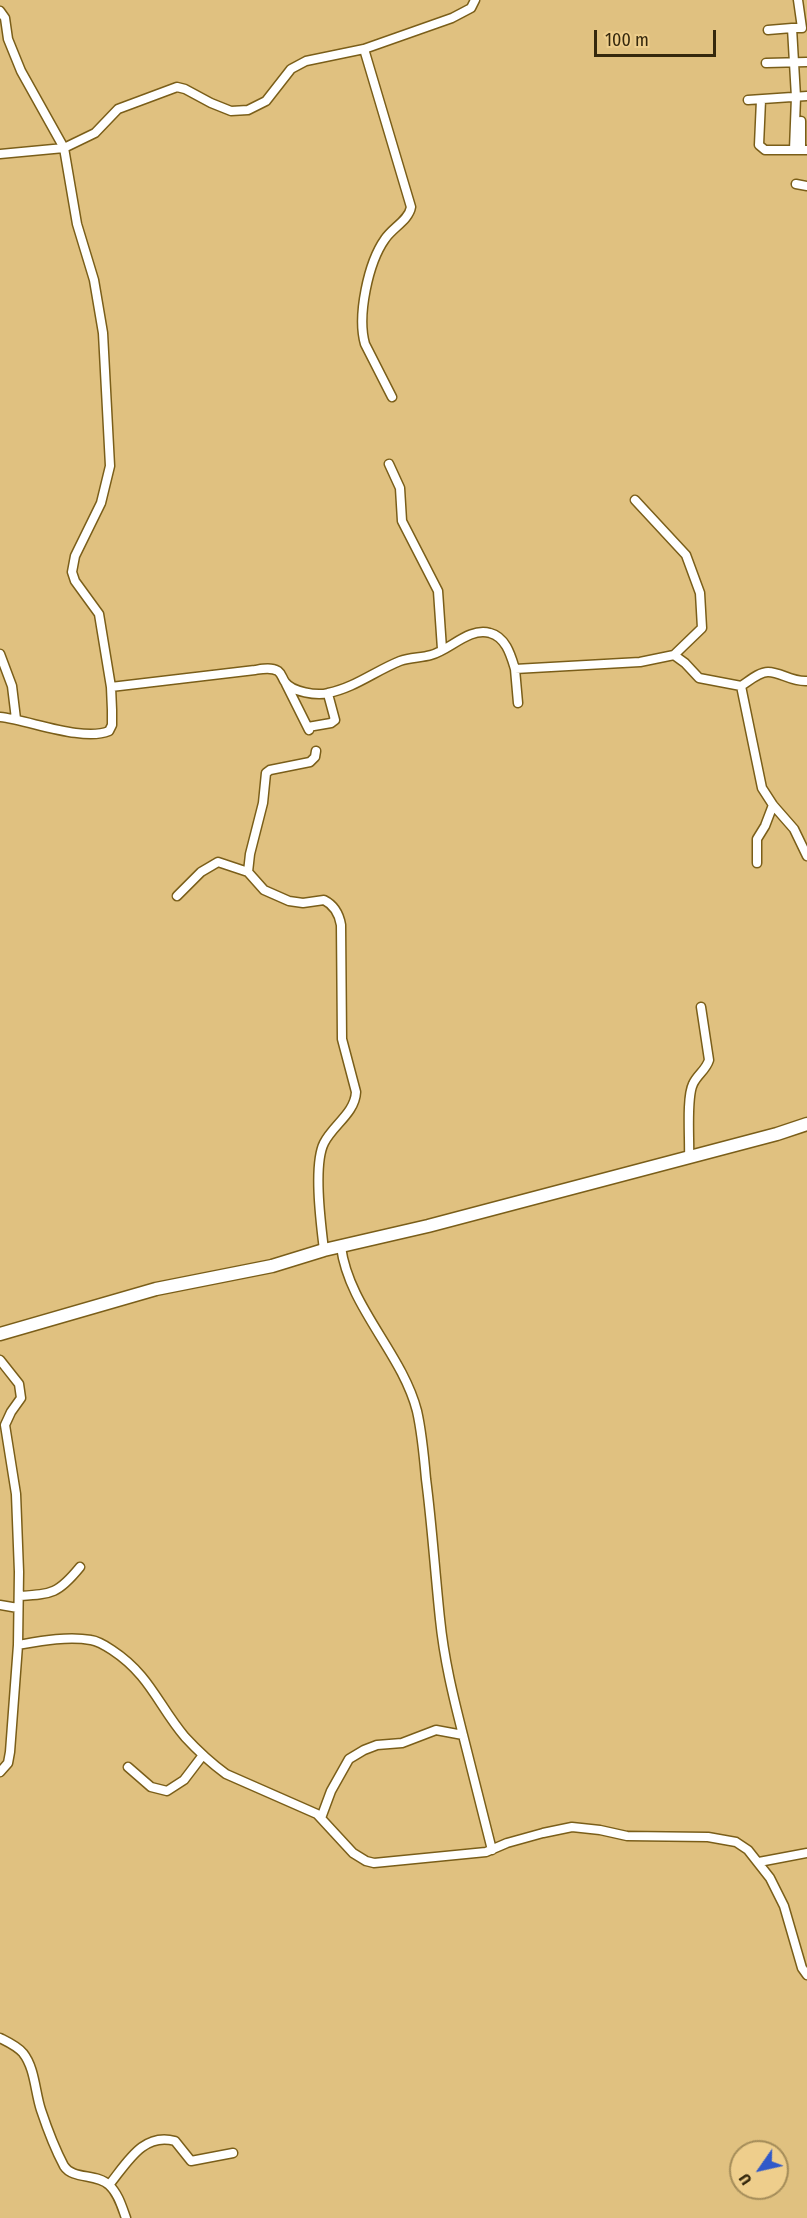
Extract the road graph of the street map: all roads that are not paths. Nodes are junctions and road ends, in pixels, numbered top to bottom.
1 (475, 0) edge
2 (798, 0) edge
3 (0, 11) edge
4 (800, 28) edge
5 (768, 30) dead end
6 (364, 49) junction
7 (807, 62) edge
8 (766, 63) dead end
9 (794, 63) junction
10 (801, 97) edge
11 (748, 100) dead end
12 (761, 100) junction
13 (64, 148) junction
14 (801, 150) edge
15 (0, 154) edge
16 (796, 184) dead end
17 (807, 186) edge
18 (392, 397) dead end
19 (389, 464) dead end
20 (634, 500) dead end
21 (442, 648) junction
22 (0, 654) edge
23 (674, 655) junction
24 (523, 669) junction
25 (807, 681) edge
26 (286, 684) junction
27 (741, 686) junction
28 (111, 687) junction
29 (328, 694) junction
30 (518, 703) dead end
31 (0, 717) edge
32 (16, 718) junction
33 (316, 752) dead end
34 (772, 805) junction
35 (807, 856) edge
36 (757, 863) dead end
37 (248, 872) junction
38 (177, 896) dead end
39 (701, 1007) dead end
40 (807, 1124) edge
41 (689, 1158) junction
42 (341, 1247) junction
43 (324, 1250) junction
44 (0, 1334) edge
45 (0, 1360) edge
46 (80, 1567) dead end
47 (19, 1596) junction
48 (0, 1605) edge
49 (18, 1608) junction
50 (18, 1645) junction
51 (463, 1735) junction
52 (203, 1755) junction
53 (128, 1767) dead end
54 (0, 1772) edge
55 (321, 1818) junction
56 (492, 1850) junction
57 (807, 1852) edge
58 (759, 1862) junction
59 (807, 1975) edge
60 (0, 2038) edge
61 (233, 2153) dead end
62 (109, 2185) junction
63 (126, 2218) edge

1 - 6 street
2 - 4 street
3 - 13 street
4 - 5 street
4 - 9 street
6 - 13 street
6 - 18 street
7 - 9 street
8 - 9 street
9 - 10 street
10 - 12 street
10 - 14 street
11 - 12 street
12 - 14 street
13 - 15 street
13 - 28 street
16 - 17 street
19 - 21 street
20 - 23 street
21 - 24 street
21 - 29 street
22 - 32 street
23 - 24 street
23 - 27 street
24 - 30 street
25 - 27 street
26 - 28 street
26 - 29 street
26 - 29 street
27 - 34 street
28 - 32 street
31 - 32 street
33 - 37 street
34 - 35 street
34 - 36 street
37 - 38 street
37 - 43 street
39 - 41 street
40 - 41 street
41 - 42 street
42 - 43 street
42 - 51 street
43 - 44 street
45 - 47 street
46 - 47 street
47 - 49 street
48 - 49 street
49 - 50 street
50 - 52 street
50 - 54 street
51 - 55 street
51 - 56 street
52 - 53 street
52 - 55 street
55 - 56 street
56 - 58 street
57 - 58 street
58 - 59 street
60 - 62 street
61 - 62 street
62 - 63 street

